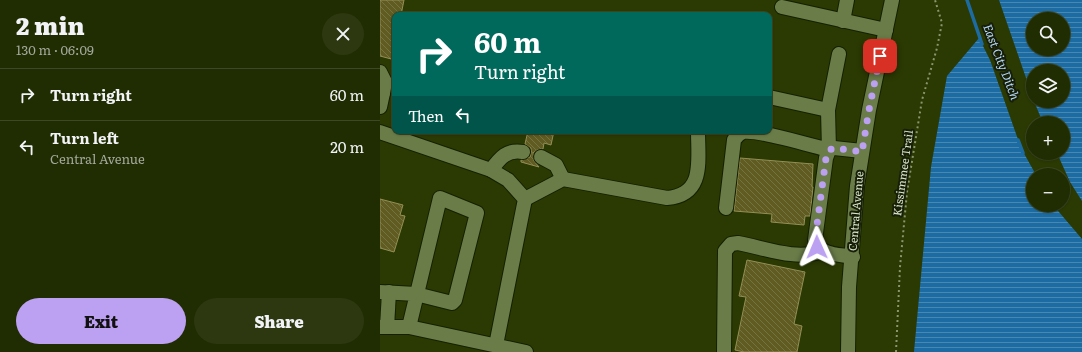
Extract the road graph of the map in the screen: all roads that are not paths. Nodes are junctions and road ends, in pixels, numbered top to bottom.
1 (847, 0) edge
2 (892, 0) edge
3 (782, 7) dead end
4 (843, 21) junction
5 (886, 30) junction
6 (839, 54) dead end
7 (380, 72) edge
8 (382, 93) edge
9 (772, 98) edge
10 (380, 107) edge
11 (828, 110) junction
12 (380, 132) edge
13 (698, 134) edge
14 (738, 134) edge
15 (756, 134) edge
16 (829, 150) junction
17 (523, 152) dead end
18 (862, 152) junction
19 (541, 157) dead end
20 (491, 170) junction
21 (563, 179) junction
22 (525, 199) junction
23 (726, 208) dead end
24 (823, 251) junction
25 (853, 257) junction
26 (384, 292) edge
27 (416, 294) junction
28 (383, 327) edge
29 (409, 327) junction
30 (496, 345) junction
31 (526, 352) edge
32 (724, 352) edge
33 (848, 352) edge

1 - 4 street
2 - 5 street, Central Avenue
3 - 4 street
4 - 5 street
5 - 18 street, Central Avenue
6 - 11 street
7 - 8 street
8 - 10 street
9 - 11 street
11 - 16 street
12 - 20 street
13 - 21 street
14 - 23 street
15 - 16 street
16 - 18 street
16 - 24 street
17 - 20 street
18 - 25 street, Central Avenue
19 - 21 street
20 - 22 street
21 - 22 street
22 - 30 street
24 - 25 street
24 - 32 street
25 - 33 street, Central Avenue
26 - 27 street
26 - 28 street
27 - 27 street
27 - 29 street
28 - 29 street
29 - 30 street
30 - 31 street

